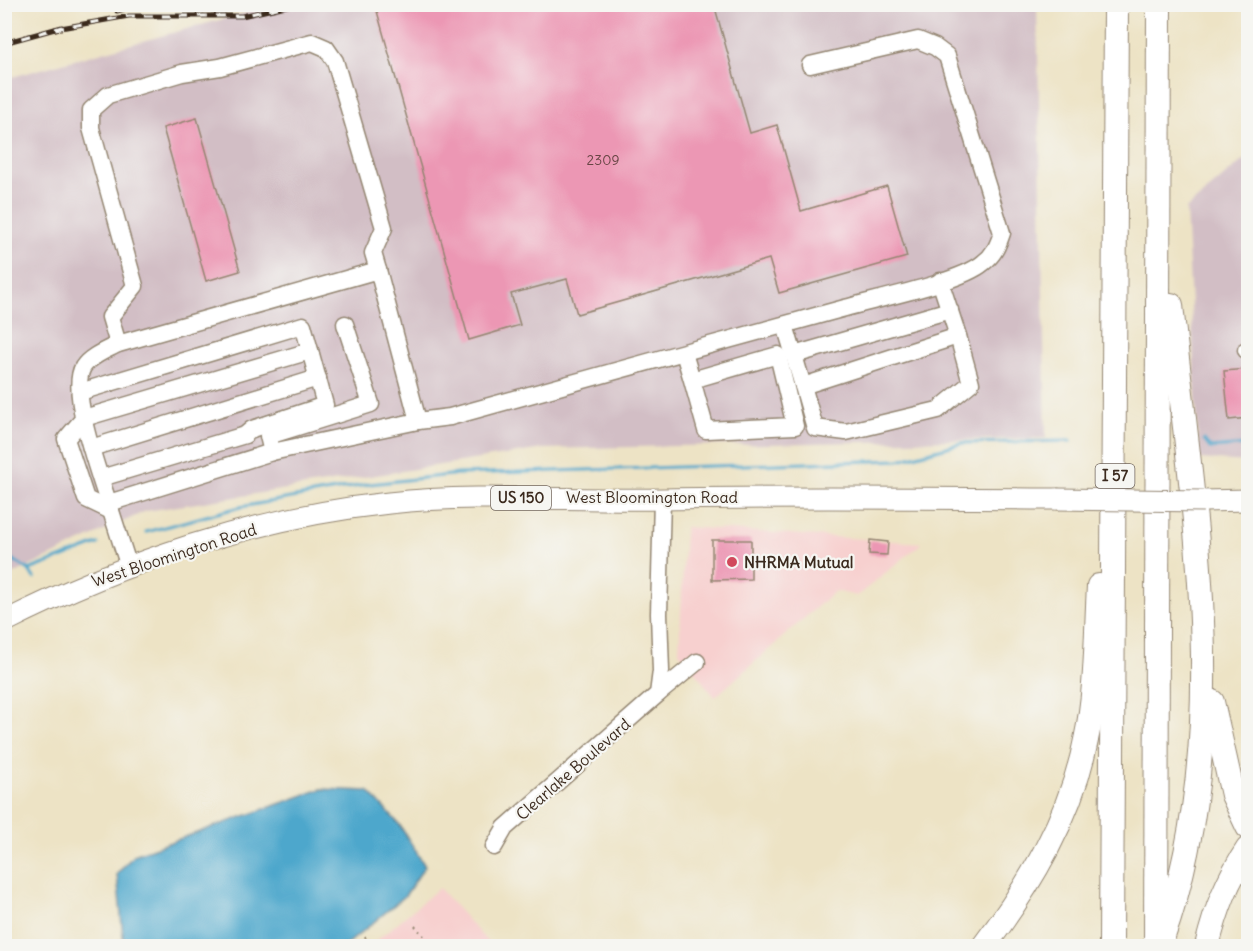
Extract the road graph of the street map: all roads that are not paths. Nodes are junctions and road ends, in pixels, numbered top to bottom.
1 (1116, 4) edge
2 (1159, 4) edge
3 (810, 65) dead end
4 (1158, 180) junction
5 (378, 270) junction
6 (940, 281) junction
7 (950, 310) junction
8 (345, 324) dead end
9 (785, 325) junction
10 (958, 336) junction
11 (118, 344) junction
12 (310, 351) junction
13 (684, 353) junction
14 (794, 354) junction
15 (318, 378) junction
16 (692, 380) junction
17 (803, 386) junction
18 (80, 392) junction
19 (1116, 395) junction
20 (84, 418) junction
21 (418, 421) junction
22 (92, 448) junction
23 (272, 452) junction
24 (101, 478) junction
25 (662, 499) junction
26 (1248, 500) edge
27 (110, 507) junction
28 (129, 567) junction
29 (4, 622) edge
30 (698, 662) dead end
31 (1204, 667) junction
32 (658, 694) junction
33 (1248, 827) edge
34 (494, 847) dead end
35 (1248, 849) edge
36 (984, 946) edge
37 (1111, 946) edge
38 (1157, 946) edge
39 (1207, 946) edge

1 - 19 highway, I 57
2 - 4 highway, I 57
3 - 6 street
4 - 31 highway
4 - 38 highway, I 57
5 - 11 street
5 - 11 street
5 - 21 street
6 - 7 street
6 - 9 street
7 - 10 street
7 - 14 street
8 - 23 street
9 - 13 street
9 - 14 street
10 - 17 street
10 - 17 street
11 - 18 street
12 - 15 street
12 - 18 street
12 - 20 street
13 - 16 street
13 - 21 street
14 - 17 street
15 - 22 street
15 - 24 street
16 - 16 street
18 - 20 street
19 - 36 highway
19 - 37 highway, I 57
20 - 22 street
20 - 27 street
21 - 23 street
22 - 24 street
23 - 27 street
24 - 27 street
25 - 26 main road, West Bloomington Road / US 150, bridge
25 - 28 main road, West Bloomington Road / US 150
25 - 32 street
27 - 28 street
28 - 29 main road, West Bloomington Road / US 150
30 - 32 street, Clearlake Boulevard
31 - 33 highway
31 - 38 highway
32 - 34 street, Clearlake Boulevard
35 - 39 highway

